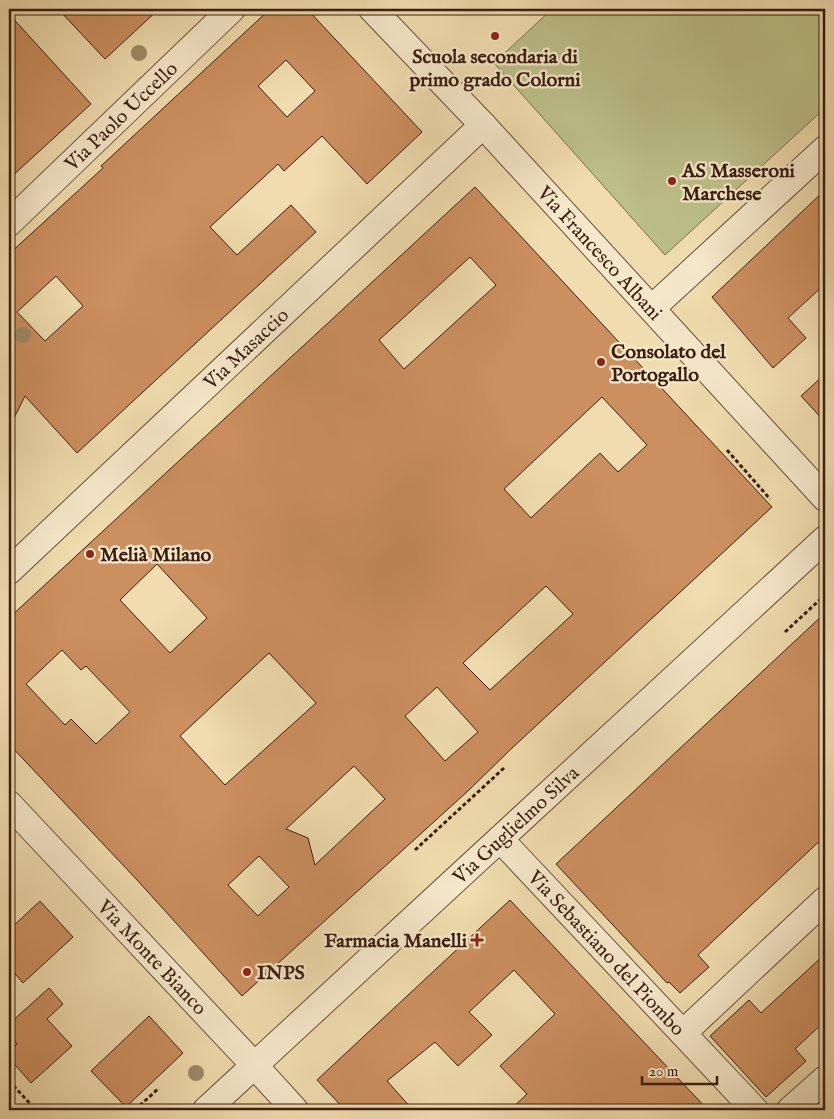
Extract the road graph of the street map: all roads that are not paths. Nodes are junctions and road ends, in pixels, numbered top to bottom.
1 (232, 9) edge
2 (372, 9) edge
3 (483, 125) junction
4 (825, 149) edge
5 (9, 223) edge
6 (652, 308) junction
7 (825, 498) edge
8 (825, 539) edge
9 (9, 571) edge
10 (9, 804) edge
11 (500, 839) junction
12 (825, 900) edge
13 (683, 1033) junction
14 (255, 1066) junction
15 (825, 1079) edge
16 (206, 1110) edge
17 (295, 1110) edge
18 (755, 1110) edge
19 (790, 1110) edge

1 - 5 street, Via Paolo Uccello
2 - 3 street, Via Francesco Albani
3 - 6 street, Via Francesco Albani
3 - 9 street, Via Masaccio
4 - 6 street
6 - 7 street, Via Francesco Albani
8 - 11 street, Via Guglielmo Silva
10 - 14 street, Via Monte Bianco
11 - 13 street, Via Sebastiano del Piombo
11 - 14 street, Via Guglielmo Silva
12 - 13 street
13 - 18 street, Via Sebastiano del Piombo
14 - 16 street, Via Guglielmo Silva
14 - 17 street, Via Monte Bianco
15 - 19 street

